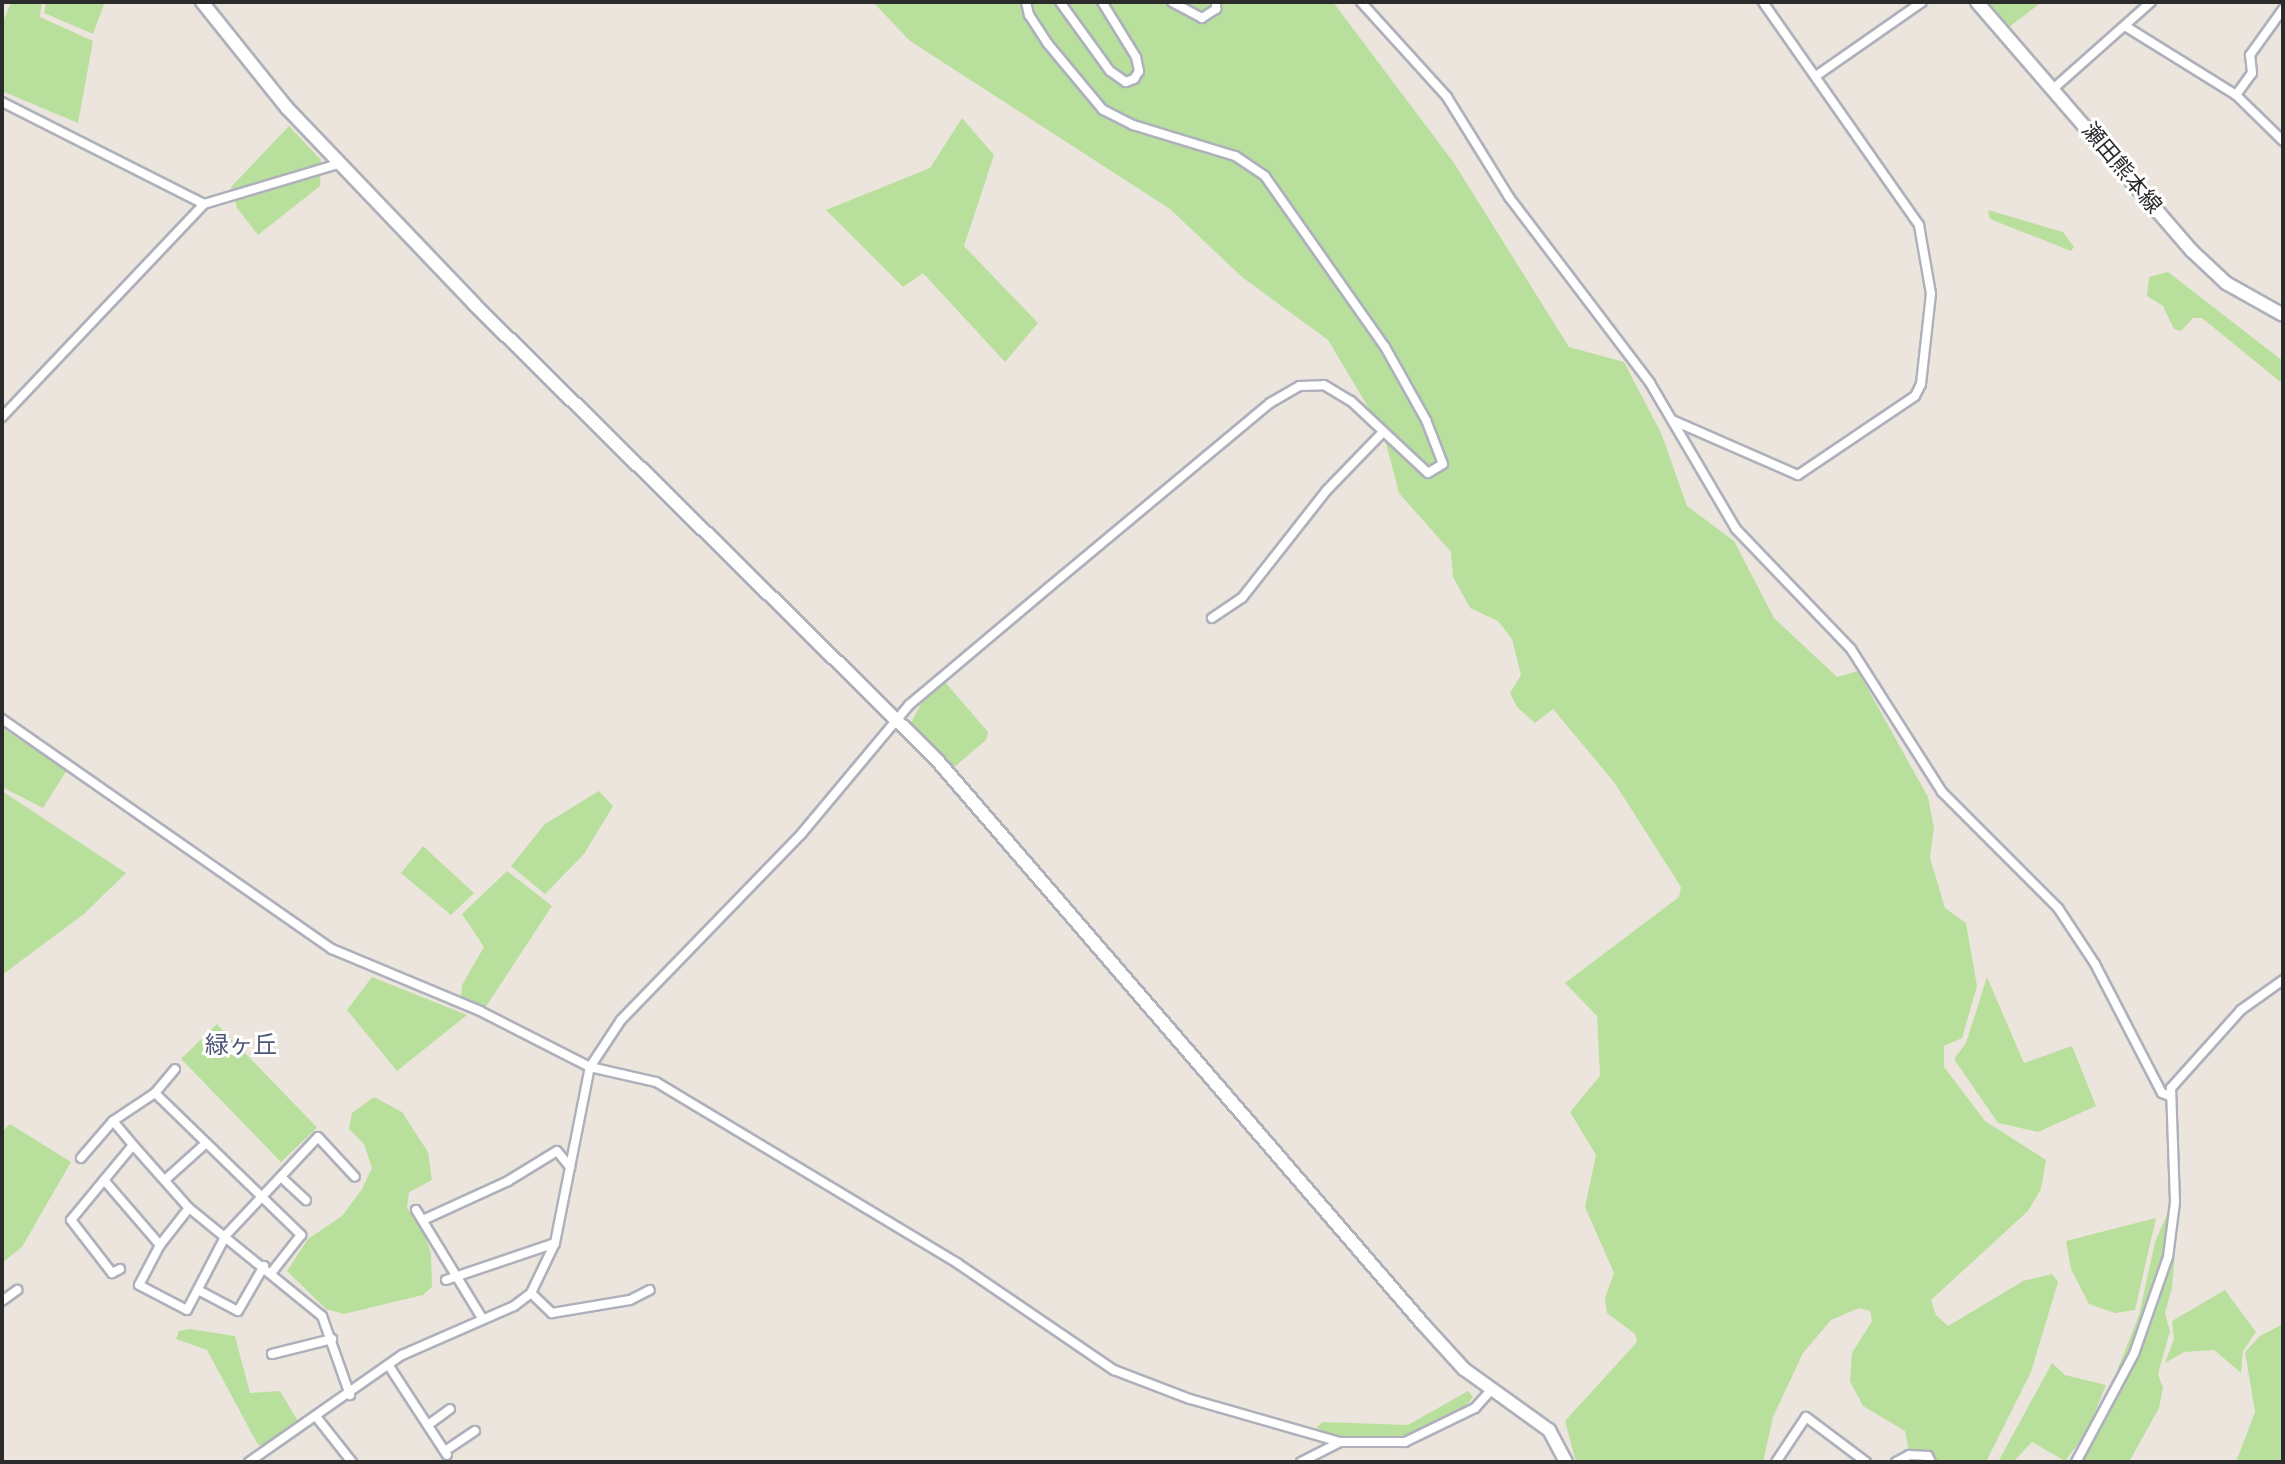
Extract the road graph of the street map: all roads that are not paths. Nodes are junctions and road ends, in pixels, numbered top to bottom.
1 (202, 2) edge
2 (1026, 2) edge
3 (1060, 2) edge
4 (1102, 2) edge
5 (1172, 2) edge
6 (1216, 2) edge
7 (1361, 2) edge
8 (1763, 2) edge
9 (1922, 2) edge
10 (1977, 2) edge
11 (2151, 2) edge
12 (2283, 9) edge
13 (2125, 26) junction
14 (1816, 76) junction
15 (2053, 89) junction
16 (2236, 95) junction
17 (2, 102) edge
18 (2283, 141) edge
19 (338, 164) junction
20 (204, 204) junction
21 (2283, 315) edge
22 (2, 417) edge
23 (1671, 420) junction
24 (1383, 432) junction
25 (1212, 618) dead end
26 (2, 719) edge
27 (895, 720) junction
28 (2283, 980) edge
29 (590, 1067) junction
30 (175, 1069) dead end
31 (155, 1093) junction
32 (2170, 1096) junction
33 (113, 1121) junction
34 (133, 1145) junction
35 (204, 1145) junction
36 (81, 1158) dead end
37 (570, 1167) junction
38 (281, 1177) junction
39 (355, 1177) dead end
40 (104, 1180) junction
41 (165, 1180) junction
42 (258, 1197) junction
43 (306, 1200) dead end
44 (189, 1208) junction
45 (416, 1210) dead end
46 (423, 1220) junction
47 (226, 1235) junction
48 (555, 1243) junction
49 (160, 1245) junction
50 (264, 1266) junction
51 (120, 1269) dead end
52 (272, 1272) junction
53 (459, 1274) junction
54 (446, 1280) dead end
55 (17, 1290) dead end
56 (198, 1290) junction
57 (650, 1290) dead end
58 (531, 1293) junction
59 (2, 1301) edge
60 (482, 1318) junction
61 (332, 1339) junction
62 (272, 1354) dead end
63 (389, 1366) junction
64 (1491, 1390) junction
65 (350, 1395) junction
66 (450, 1409) dead end
67 (318, 1419) junction
68 (428, 1425) junction
69 (475, 1431) dead end
70 (1340, 1442) junction
71 (249, 1462) edge
72 (352, 1462) edge
73 (1301, 1462) edge
74 (1566, 1462) edge
75 (1776, 1462) edge
76 (1866, 1462) edge
77 (1896, 1462) edge
78 (1931, 1462) edge
79 (2076, 1462) edge

1 - 19 street
2 - 24 street
3 - 4 street
5 - 6 street
7 - 23 street
8 - 14 street
9 - 14 street
10 - 15 street, 瀬田熊本線
11 - 13 street
12 - 16 street
13 - 15 street
13 - 16 street
14 - 23 street
15 - 21 street, 瀬田熊本線
16 - 18 street
17 - 20 street
19 - 20 street
19 - 27 street
20 - 22 street
23 - 32 street
24 - 25 street
24 - 27 street
26 - 29 street
27 - 29 street
27 - 64 street
28 - 32 street
29 - 37 street
29 - 70 street
30 - 31 street
31 - 33 street
31 - 35 street
32 - 79 street
33 - 34 street
33 - 36 street
34 - 40 street
34 - 41 street
35 - 41 street
35 - 42 street
37 - 46 street
37 - 48 street
38 - 39 street
38 - 42 street
38 - 43 street
40 - 49 street
40 - 51 street
41 - 44 street
42 - 47 street
42 - 52 street
44 - 47 street
44 - 49 street
45 - 46 street
46 - 53 street
47 - 50 street
47 - 56 street
48 - 53 street
48 - 58 street
49 - 56 street
50 - 52 street
50 - 56 street
52 - 61 street
53 - 54 street
53 - 60 street
55 - 59 street
57 - 58 street
58 - 60 street
60 - 63 street
61 - 62 street
61 - 65 street
63 - 65 street
63 - 68 street
64 - 70 street
64 - 74 street
65 - 67 street
66 - 68 street
67 - 71 street
67 - 72 street
68 - 69 street
70 - 73 street
75 - 76 street
77 - 78 street

